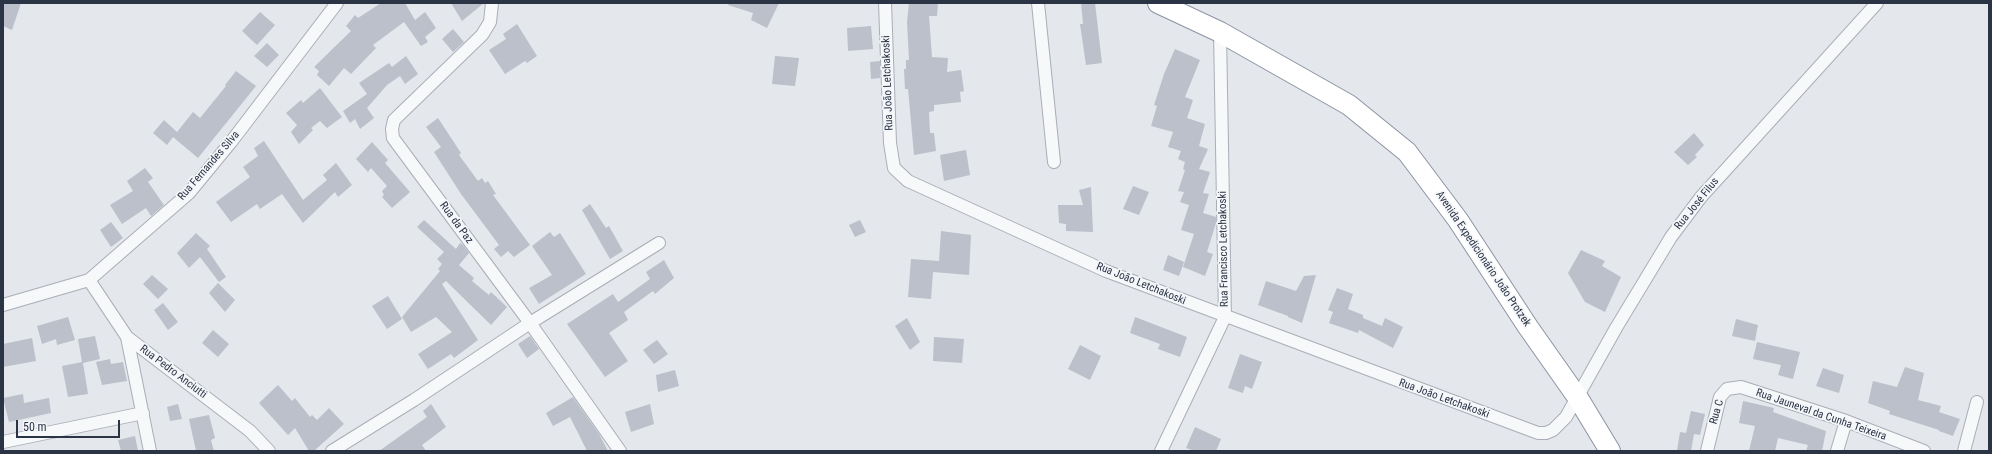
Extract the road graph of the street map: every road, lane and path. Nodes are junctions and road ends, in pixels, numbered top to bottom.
1 (337, 3) edge
2 (492, 3) edge
3 (885, 3) edge
4 (1038, 3) edge
5 (1158, 3) edge
6 (1877, 3) edge
7 (1220, 32) junction
8 (1054, 162) dead end
9 (659, 243) dead end
10 (89, 280) junction
11 (3, 305) edge
12 (1226, 317) junction
13 (530, 323) junction
14 (127, 337) junction
15 (1741, 387) joint
16 (1578, 398) junction
17 (1977, 402) dead end
18 (143, 413) junction
19 (1846, 421) junction
20 (1553, 430) joint
21 (3, 442) edge
22 (150, 451) edge
23 (269, 451) edge
24 (332, 451) edge
25 (620, 451) edge
26 (1161, 451) edge
27 (1610, 451) edge
28 (1707, 451) edge
29 (1837, 451) edge
30 (1924, 451) edge
31 (1964, 451) edge

1 - 10 street, Rua Fernandes Silva
2 - 13 street, Rua da Paz
3 - 12 street, Rua João Letchakoski
4 - 8 street
5 - 7 highway, Avenida Expedicionário João Protzek
6 - 16 street, Rua José Filus
7 - 12 street, Rua Francisco Letchakoski
7 - 16 highway, Avenida Expedicionário João Protzek
9 - 13 street
10 - 11 street, Rua Fernandes Silva
10 - 14 street, Rua Pedro Anciutti
12 - 20 street, Rua João Letchakoski
12 - 26 street, Rua Francisco Letchakoski
13 - 24 street
13 - 25 street, Rua da Paz
14 - 18 street
14 - 23 street, Rua Pedro Anciutti
15 - 19 street, Rua Jauneval da Cunha Teixeira
15 - 28 street, Rua C
16 - 20 street, Rua José Filus
16 - 27 highway, Avenida Expedicionário João Protzek
17 - 31 street
18 - 21 street
18 - 22 street
19 - 29 street
19 - 30 street, Rua Jauneval da Cunha Teixeira

